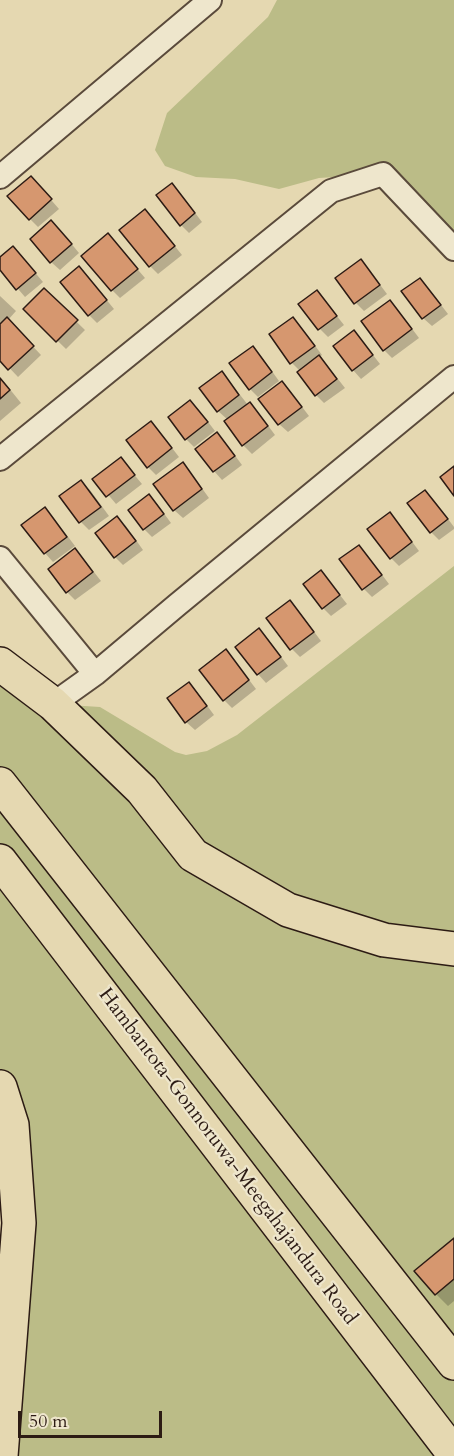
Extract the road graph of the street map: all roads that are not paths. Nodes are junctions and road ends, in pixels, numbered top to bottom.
1 (210, 0) edge
2 (0, 177) edge
3 (454, 249) edge
4 (454, 377) edge
5 (0, 459) edge
6 (0, 558) edge
7 (0, 664) edge
8 (95, 674) junction
9 (53, 704) junction
10 (0, 784) edge
11 (0, 861) edge
12 (454, 949) edge
13 (0, 1087) edge
14 (454, 1363) edge
15 (454, 1454) edge
16 (1, 1456) edge

1 - 2 street
3 - 5 street
4 - 8 street
6 - 8 street
7 - 9 main road
8 - 9 street
9 - 12 main road
10 - 14 main road
11 - 15 main road, Hambantota-Gonnoruwa-Meegahajandura Road
13 - 16 main road

